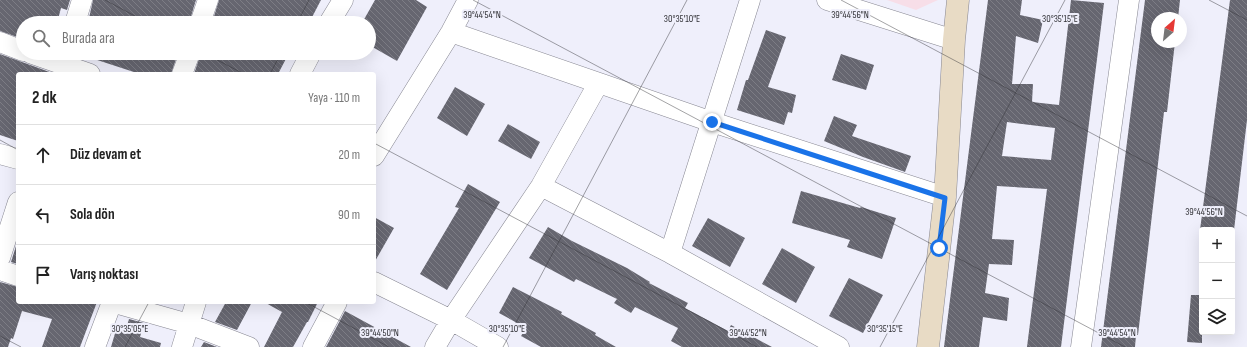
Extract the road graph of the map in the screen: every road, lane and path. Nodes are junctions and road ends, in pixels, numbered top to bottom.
1 (82, 0) edge
2 (208, 0) edge
3 (343, 0) edge
4 (468, 0) edge
5 (750, 0) edge
6 (827, 0) edge
7 (958, 0) edge
8 (1129, 0) edge
9 (77, 16) edge
10 (202, 16) edge
11 (333, 16) edge
12 (451, 32) junction
13 (954, 40) junction
14 (0, 42) edge
15 (16, 48) edge
16 (66, 60) edge
17 (187, 60) edge
18 (307, 60) edge
19 (87, 72) edge
20 (183, 72) edge
21 (301, 72) edge
22 (598, 84) junction
23 (712, 122) junction
24 (376, 153) edge
25 (0, 154) edge
26 (16, 158) edge
27 (541, 186) junction
28 (945, 198) junction
29 (16, 208) edge
30 (670, 253) junction
31 (0, 258) edge
32 (0, 270) edge
33 (16, 275) edge
34 (376, 283) edge
35 (111, 304) edge
36 (119, 304) edge
37 (195, 304) edge
38 (336, 304) edge
39 (451, 320) junction
40 (189, 324) junction
41 (807, 340) edge
42 (95, 347) edge
43 (182, 347) edge
44 (249, 347) edge
45 (313, 347) edge
46 (434, 347) edge
47 (498, 347) edge
48 (839, 347) edge
49 (928, 347) edge
50 (1081, 347) edge

1 - 9 street
2 - 10 street
3 - 11 street
4 - 12 street
5 - 23 street
6 - 13 street
7 - 13 street
8 - 50 street
12 - 22 street
12 - 24 street
13 - 28 street
14 - 15 street
16 - 19 street
17 - 20 street
18 - 21 street
22 - 23 street
22 - 27 street
23 - 28 street
23 - 30 street
25 - 26 street
27 - 30 street
27 - 39 street
28 - 49 street
29 - 31 street
30 - 41 street
32 - 33 street
34 - 39 street
35 - 42 street
36 - 40 street
37 - 40 street
38 - 45 street
39 - 46 street
39 - 47 street
40 - 43 street
40 - 44 street
41 - 48 street

